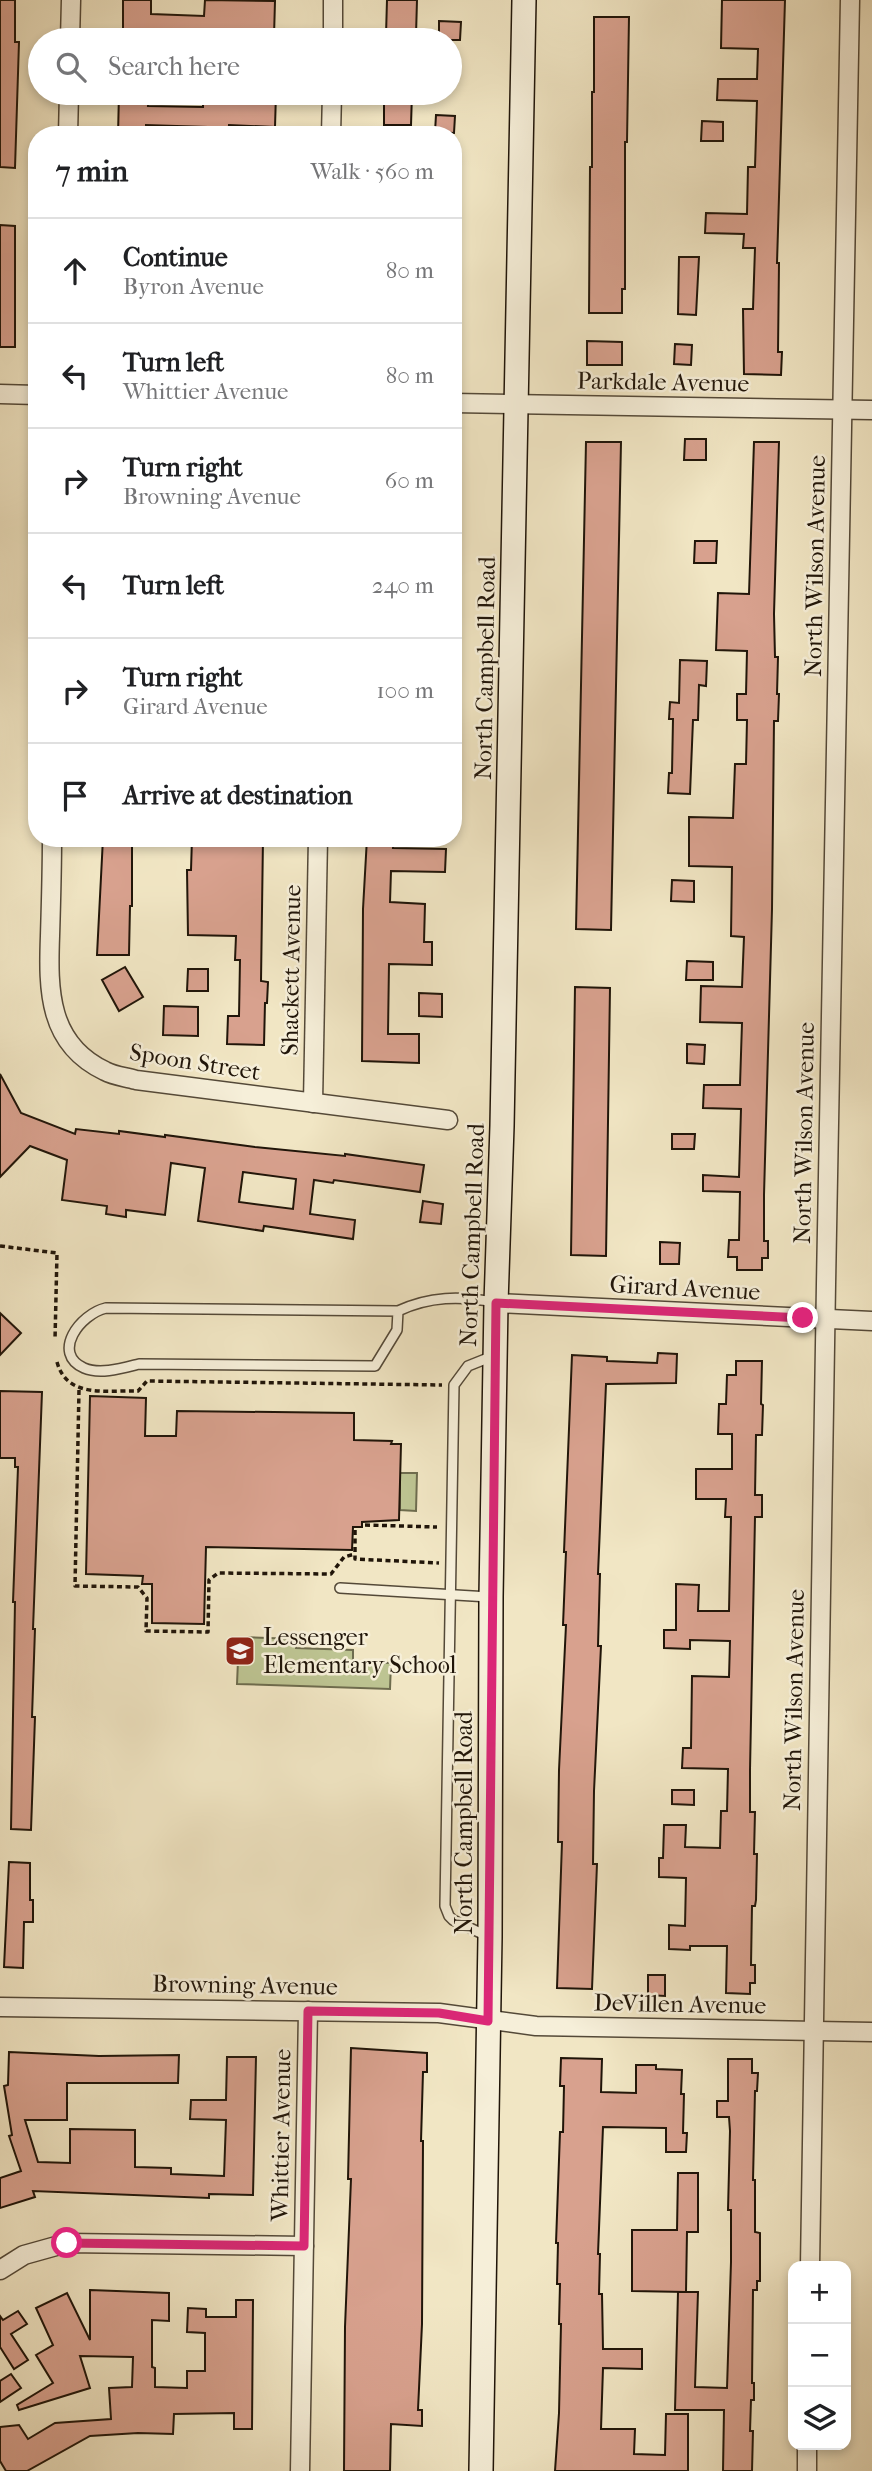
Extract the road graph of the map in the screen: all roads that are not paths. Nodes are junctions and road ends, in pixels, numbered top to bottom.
1 (71, 0) edge
2 (333, 0) edge
3 (524, 0) edge
4 (850, 0) edge
5 (70, 28) edge
6 (333, 28) edge
7 (69, 105) edge
8 (332, 105) edge
9 (68, 126) edge
10 (331, 126) edge
11 (0, 394) edge
12 (28, 395) edge
13 (462, 403) edge
14 (517, 404) junction
15 (843, 410) junction
16 (872, 410) edge
17 (52, 847) edge
18 (318, 847) edge
19 (313, 1103) junction
20 (448, 1120) dead end
21 (496, 1303) junction
22 (398, 1311) junction
23 (825, 1319) junction
24 (872, 1321) edge
25 (495, 1355) junction
26 (340, 1588) dead end
27 (450, 1594) junction
28 (491, 1597) junction
29 (490, 1937) junction
30 (0, 2007) edge
31 (308, 2011) junction
32 (488, 2021) junction
33 (814, 2031) junction
34 (872, 2032) edge
35 (304, 2246) junction
36 (810, 2261) edge
37 (0, 2270) edge
38 (807, 2450) edge
39 (300, 2471) edge
40 (481, 2471) edge
41 (807, 2471) edge

1 - 5 street
2 - 6 street
3 - 14 street, North Campbell Road
4 - 15 street, North Wilson Avenue
7 - 9 street
8 - 10 street
11 - 12 street
13 - 14 street, Parkdale Avenue
14 - 15 street, Parkdale Avenue
14 - 21 street, North Campbell Road
15 - 16 street, Parkdale Avenue
15 - 23 street, North Wilson Avenue
17 - 19 street, Spoon Street
18 - 19 street, Shackett Avenue
19 - 20 street, Spoon Street
21 - 22 lane
21 - 23 street, Girard Avenue
21 - 25 street, North Campbell Road
22 - 22 lane
23 - 24 street, Girard Avenue
23 - 33 street, North Wilson Avenue
25 - 27 lane
25 - 28 street, North Campbell Road
26 - 27 lane
27 - 28 lane
27 - 29 lane
28 - 29 street, North Campbell Road
29 - 32 street, North Campbell Road
30 - 31 street, Browning Avenue
31 - 32 street, Browning Avenue
31 - 35 street, Whittier Avenue
32 - 33 street, DeVillen Avenue
32 - 40 street, North Campbell Road
33 - 34 street, DeVillen Avenue
33 - 36 street, North Wilson Avenue
35 - 37 street
35 - 39 street, Whittier Avenue
38 - 41 street

